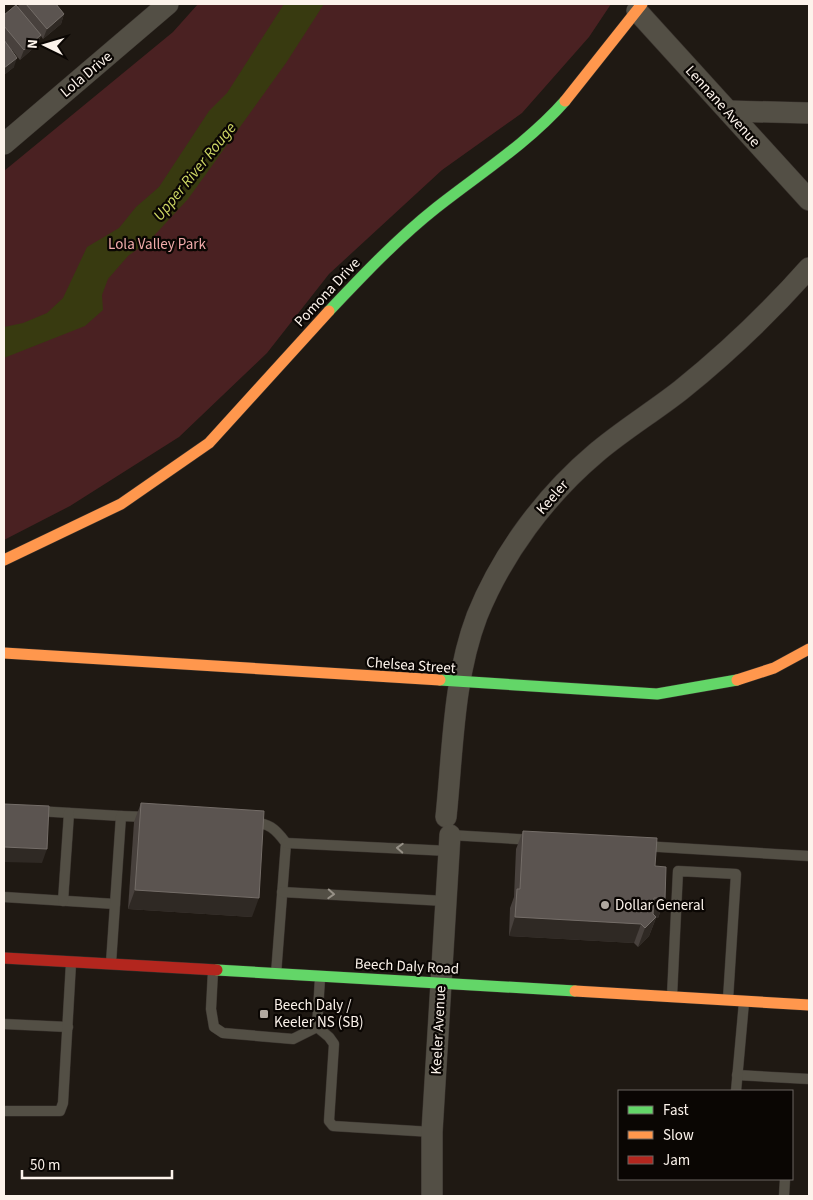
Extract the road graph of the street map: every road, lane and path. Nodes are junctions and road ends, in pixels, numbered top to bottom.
1 (168, 4) edge
2 (640, 7) edge
3 (728, 111) junction
4 (809, 113) edge
5 (4, 144) edge
6 (809, 200) edge
7 (809, 268) edge
8 (4, 560) edge
9 (809, 649) edge
10 (4, 653) edge
11 (459, 684) junction
12 (22, 810) edge
13 (69, 812) junction
14 (121, 816) junction
15 (160, 818) edge
16 (238, 822) edge
17 (448, 834) junction
18 (547, 840) edge
19 (286, 843) junction
20 (634, 846) edge
21 (809, 856) edge
22 (282, 892) junction
23 (4, 897) edge
24 (63, 900) junction
25 (445, 901) junction
26 (115, 904) junction
27 (4, 958) edge
28 (71, 962) junction
29 (111, 964) junction
30 (213, 970) junction
31 (276, 974) junction
32 (320, 976) junction
33 (441, 983) junction
34 (672, 997) junction
35 (728, 1000) junction
36 (744, 1001) junction
37 (809, 1006) edge
38 (4, 1024) edge
39 (68, 1027) junction
40 (316, 1027) junction
41 (737, 1075) junction
42 (809, 1079) edge
43 (736, 1090) edge
44 (4, 1111) edge
45 (432, 1132) junction
46 (784, 1180) edge
47 (432, 1196) edge
48 (784, 1196) edge

1 - 5 street, Lola Drive
2 - 3 street, Lennane Avenue
2 - 8 street, Pomona Drive
3 - 4 street
3 - 6 street, Lennane Avenue
7 - 11 street, Keeler
9 - 11 street, Chelsea Street
10 - 11 street, Chelsea Street
11 - 17 street, Keeler
12 - 13 lane
13 - 14 lane
13 - 24 lane
14 - 15 lane
14 - 26 lane
16 - 19 lane
17 - 18 lane
17 -> 19 lane
17 - 25 street, Keeler Avenue
19 - 22 lane
20 - 21 lane
22 -> 25 lane
22 - 31 lane
23 - 24 lane
24 - 26 lane
25 - 33 street, Keeler Avenue
26 - 29 lane
27 - 28 street, Beech Daly Road
28 - 29 street, Beech Daly Road
28 - 39 lane
29 - 30 street, Beech Daly Road
30 - 31 street, Beech Daly Road
30 - 40 lane
31 - 32 street, Beech Daly Road
32 - 33 street, Beech Daly Road
32 - 40 lane
33 - 34 street, Beech Daly Road
33 - 45 street, Keeler Avenue
34 - 35 street, Beech Daly Road
34 - 35 lane
35 - 36 street, Beech Daly Road
36 - 37 street, Beech Daly Road
36 - 41 lane
38 - 39 lane
39 - 44 lane
40 - 45 lane
41 - 42 lane
41 - 43 lane
45 - 47 street, Keeler Avenue
46 - 48 lane

